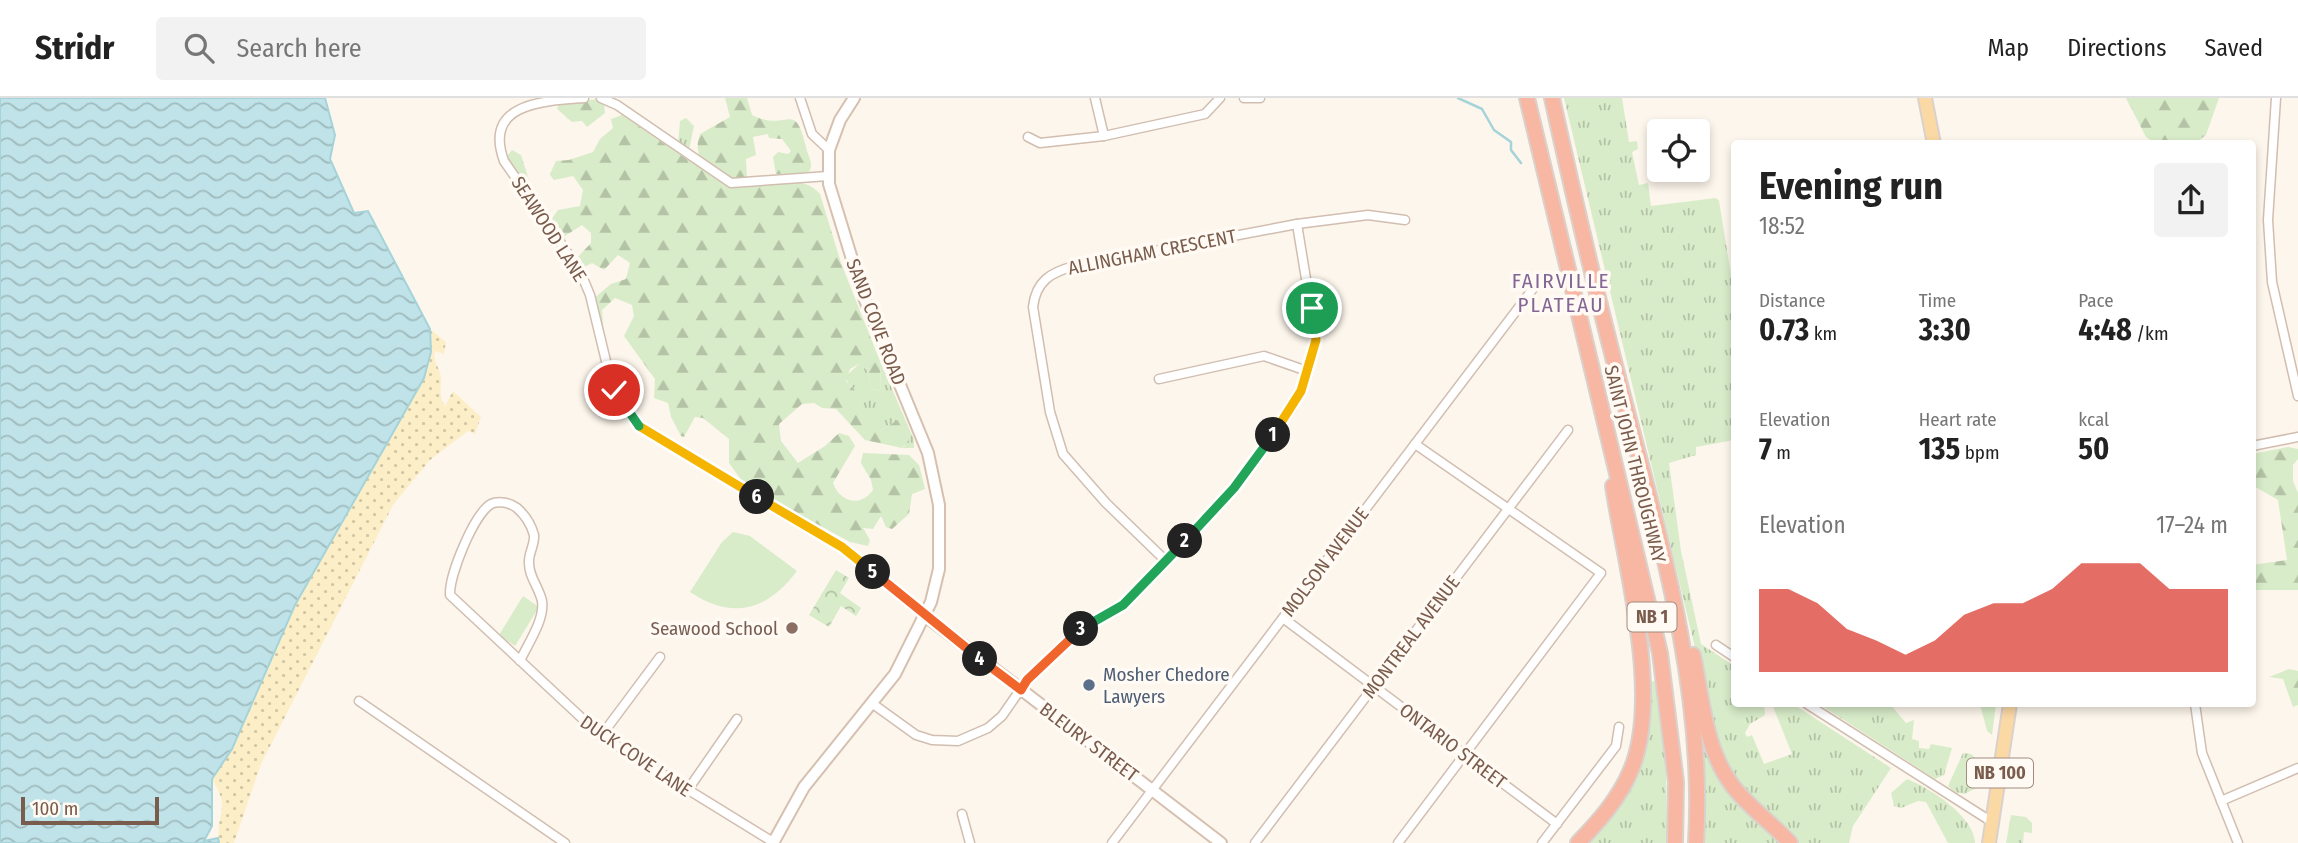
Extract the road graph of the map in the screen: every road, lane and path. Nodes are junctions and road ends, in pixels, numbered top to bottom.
1 (516, 98) edge
2 (584, 98) edge
3 (601, 98) edge
4 (800, 98) edge
5 (853, 98) edge
6 (1095, 98) edge
7 (1220, 98) edge
8 (1244, 98) edge
9 (1260, 98) edge
10 (1527, 98) edge
11 (1552, 98) edge
12 (2276, 98) edge
13 (1924, 101) edge
14 (520, 108) junction
15 (1028, 136) dead end
16 (1104, 136) junction
17 (1933, 140) edge
18 (829, 150) junction
19 (828, 176) junction
20 (1405, 220) dead end
21 (1297, 224) junction
22 (1538, 282) dead end
23 (1307, 371) junction
24 (1159, 379) dead end
25 (1598, 395) junction
26 (2298, 396) edge
27 (1568, 430) dead end
28 (2298, 437) edge
29 (1415, 444) junction
30 (2256, 445) edge
31 (1508, 510) junction
32 (1660, 536) junction
33 (1166, 561) junction
34 (924, 615) junction
35 (1283, 618) junction
36 (1716, 645) dead end
37 (1731, 655) edge
38 (660, 657) dead end
39 (520, 661) junction
40 (1374, 686) junction
41 (1021, 690) junction
42 (359, 701) dead end
43 (873, 704) junction
44 (1812, 707) edge
45 (2010, 707) edge
46 (2195, 707) edge
47 (737, 719) dead end
48 (1619, 727) dead end
49 (601, 736) junction
50 (1464, 755) junction
51 (2298, 768) edge
52 (1152, 790) junction
53 (687, 791) junction
54 (2221, 801) junction
55 (962, 814) dead end
56 (1992, 822) junction
57 (1557, 824) junction
58 (773, 842) edge
59 (565, 843) edge
60 (970, 843) edge
61 (1112, 843) edge
62 (1221, 843) edge
63 (1255, 843) edge
64 (1398, 843) edge
65 (1542, 843) edge
66 (1578, 843) edge
67 (1675, 843) edge
68 (1696, 843) edge
69 (1790, 843) edge
70 (1989, 843) edge
71 (2238, 843) edge

1 - 14 street
2 - 14 street
3 - 19 street
4 - 18 street
5 - 18 street, SAND COVE ROAD
6 - 16 street
7 - 16 street
8 - 9 street
10 - 25 highway, SAINT JOHN THROUGHWAY / NB 1
11 - 32 highway, SAINT JOHN THROUGHWAY / NB 1
12 - 26 street
13 - 17 main road
14 - 34 street, SEAWOOD LANE
15 - 16 street
18 - 19 street, SAND COVE ROAD
19 - 34 street, SAND COVE ROAD
20 - 21 street
21 - 23 street
21 - 33 street, ALLINGHAM CRESCENT
22 - 29 street, MOLSON AVENUE
23 - 24 street
23 - 33 street
25 - 66 highway
25 - 67 highway, SAINT JOHN THROUGHWAY / NB 1
27 - 31 street, MONTREAL AVENUE
28 - 30 street
29 - 31 street
29 - 35 street, MOLSON AVENUE
31 - 40 street, MONTREAL AVENUE
31 - 50 street
32 - 68 highway, SAINT JOHN THROUGHWAY / NB 1
32 - 69 highway
33 - 41 street
34 - 41 street, BLEURY STREET
34 - 43 street, SAND COVE ROAD
35 - 40 street, ONTARIO STREET
35 - 52 street, MOLSON AVENUE
36 - 37 street
38 - 49 street
39 - 39 street, DUCK COVE LANE
39 - 49 street, DUCK COVE LANE
40 - 50 street, ONTARIO STREET
40 - 63 street, MONTREAL AVENUE
41 - 43 street
41 - 52 street, BLEURY STREET
42 - 59 street
43 - 58 street, SAND COVE ROAD
44 - 56 street
45 - 56 main road, NB 100
46 - 54 street
47 - 53 street
48 - 57 street
49 - 53 street, DUCK COVE LANE
50 - 57 street, ONTARIO STREET
50 - 64 street
51 - 54 street
52 - 61 street, MOLSON AVENUE
52 - 62 street, BLEURY STREET
53 - 58 street, DUCK COVE LANE
54 - 71 street
55 - 60 street
56 - 70 main road, NB 100
57 - 65 street

